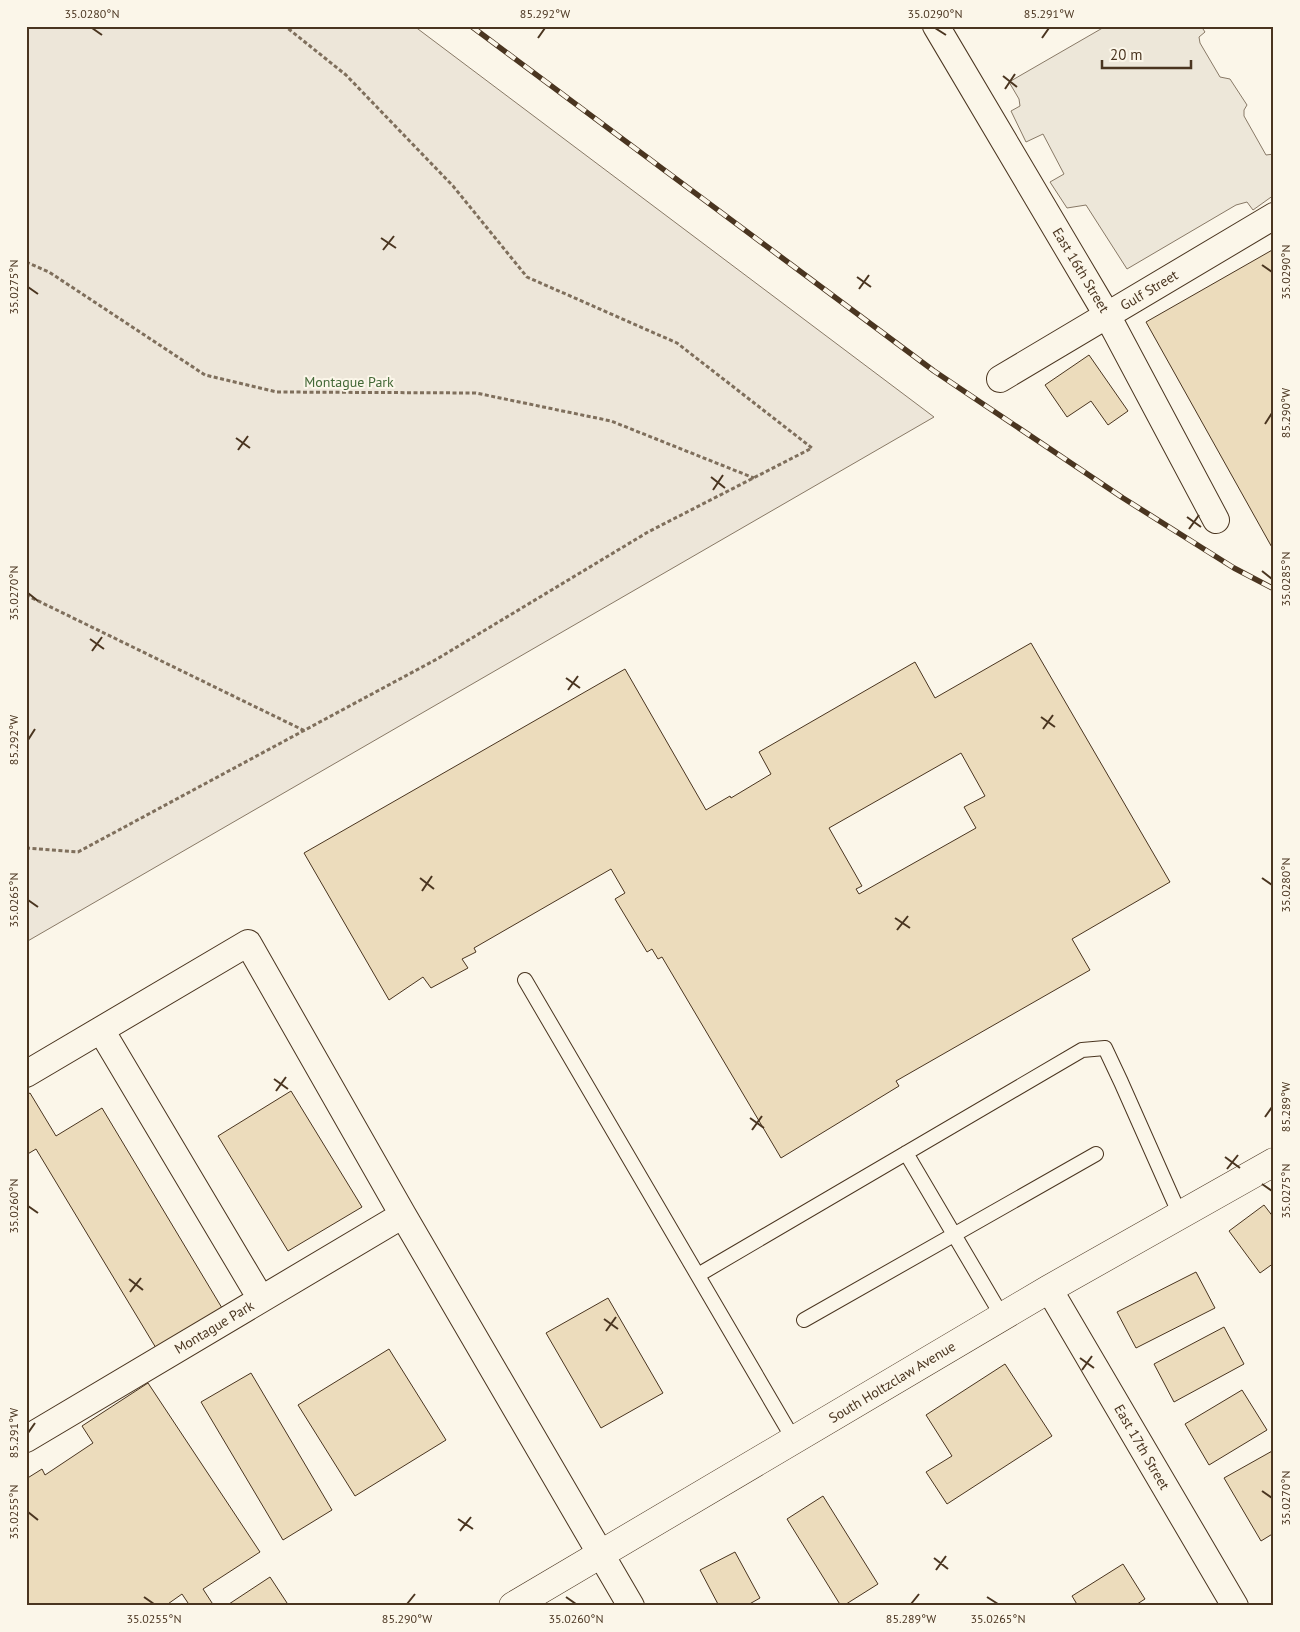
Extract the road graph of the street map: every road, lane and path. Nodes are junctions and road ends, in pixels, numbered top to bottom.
1 (285, 26) edge
2 (936, 26) edge
3 (1274, 216) edge
4 (26, 262) edge
5 (1107, 315) junction
6 (1000, 379) dead end
7 (754, 478) junction
8 (1216, 520) dead end
9 (26, 595) edge
10 (305, 731) junction
11 (26, 848) edge
12 (525, 980) dead end
13 (101, 1030) junction
14 (26, 1074) edge
15 (906, 1153) junction
16 (1096, 1154) dead end
17 (1274, 1162) edge
18 (403, 1214) junction
19 (1180, 1215) junction
20 (954, 1234) junction
21 (698, 1275) junction
22 (1049, 1289) junction
23 (261, 1299) junction
24 (1002, 1316) junction
25 (804, 1320) dead end
26 (26, 1439) edge
27 (794, 1440) junction
28 (600, 1554) junction
29 (513, 1606) edge
30 (631, 1606) edge
31 (1235, 1606) edge

1 - 7 path
2 - 5 street, East 16th Street
3 - 5 street, Gulf Street
4 - 7 path
5 - 6 street, Gulf Street
5 - 8 street, East 16th Street
7 - 10 path
9 - 10 path
10 - 11 path
12 - 21 lane
13 - 14 street
13 - 18 street
13 - 23 street
15 - 19 lane
15 - 20 lane
15 - 21 lane
16 - 20 lane
17 - 19 main road, South Holtzclaw Avenue
18 - 23 street, Montague Park
18 - 28 street
19 - 22 main road, South Holtzclaw Avenue
20 - 24 lane
20 - 25 lane
21 - 27 lane
22 - 24 main road, South Holtzclaw Avenue
22 - 31 street, East 17th Street
23 - 26 street, Montague Park
24 - 27 main road, South Holtzclaw Avenue
27 - 28 main road, South Holtzclaw Avenue
28 - 29 main road, South Holtzclaw Avenue
28 - 30 street

